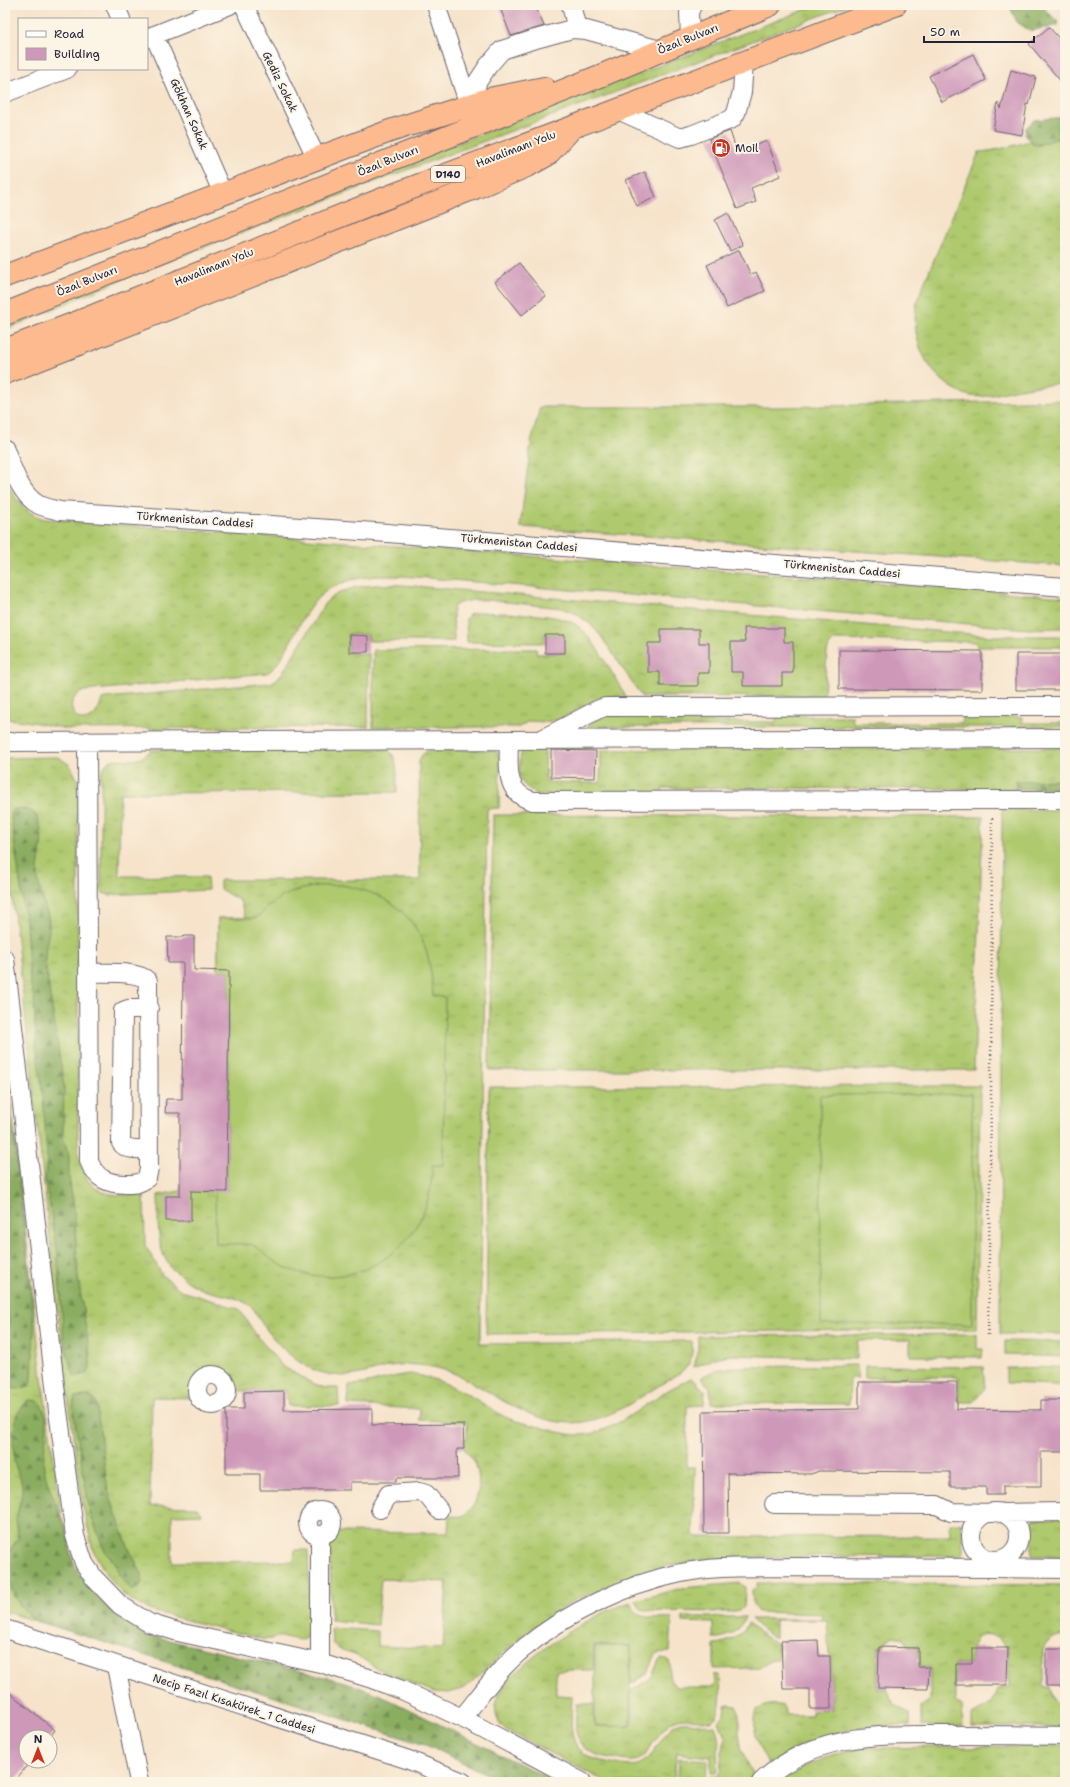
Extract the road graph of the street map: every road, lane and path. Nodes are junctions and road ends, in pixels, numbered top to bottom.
1 (115, 5) edge
2 (230, 5) edge
3 (244, 5) edge
4 (436, 5) edge
5 (571, 5) edge
6 (692, 5) edge
7 (770, 5) edge
8 (894, 5) edge
9 (121, 18) edge
10 (577, 29) junction
11 (150, 36) edge
12 (690, 38) junction
13 (660, 50) junction
14 (744, 62) junction
15 (64, 70) edge
16 (600, 76) junction
17 (5, 93) edge
18 (468, 105) junction
19 (618, 110) junction
20 (572, 128) junction
21 (317, 159) junction
22 (223, 194) junction
23 (5, 276) edge
24 (5, 314) edge
25 (5, 350) edge
26 (5, 373) edge
27 (5, 449) edge
28 (1065, 587) edge
29 (1065, 706) edge
30 (1065, 738) edge
31 (509, 740) junction
32 (539, 740) junction
33 (88, 741) junction
34 (5, 742) edge
35 (992, 800) junction
36 (1065, 800) edge
37 (5, 959) edge
38 (88, 973) junction
39 (148, 1009) junction
40 (149, 1149) junction
41 (988, 1335) dead end
42 (774, 1504) dead end
43 (380, 1509) dead end
44 (439, 1510) dead end
45 (1065, 1512) edge
46 (997, 1513) junction
47 (320, 1535) dead end
48 (995, 1564) junction
49 (1065, 1568) edge
50 (5, 1629) edge
51 (320, 1663) junction
52 (116, 1666) junction
53 (462, 1718) junction
54 (1065, 1736) edge
55 (139, 1782) edge
56 (463, 1782) edge
57 (582, 1782) edge
58 (761, 1782) edge

1 - 9 street
2 - 11 street
3 - 21 street, Gediz Sokak
4 - 18 street
5 - 10 street
6 - 12 street
7 - 12 highway, Özal Bulvarı
8 - 14 highway, Havalimanı Yolu / D140
10 - 13 street
10 - 18 street
11 - 22 street, Gökhan Sokak
12 - 13 highway, Özal Bulvarı
13 - 16 highway, Özal Bulvarı
14 - 19 highway, Havalimanı Yolu / D140
14 - 19 street
15 - 17 street
16 - 18 highway
16 - 24 highway, Özal Bulvarı
18 - 21 highway
19 - 20 highway, Havalimanı Yolu / D140
20 - 25 highway, Havalimanı Yolu / D140
20 - 26 highway
21 - 22 highway
22 - 23 highway
27 - 28 street, Türkmenistan Caddesi
29 - 32 street
30 - 32 street
31 - 32 street
31 - 33 street
31 - 35 street
33 - 34 street
33 - 38 street
35 - 36 street
35 - 41 path
37 - 51 street
38 - 39 street
38 - 40 street
39 - 40 street
39 - 40 street
42 - 46 street
43 - 44 street
45 - 46 street
46 - 48 street
46 - 48 street
47 - 51 street
48 - 49 street
48 - 53 street
50 - 52 street, Necip Fazıl Kısakürek_1 Caddesi
51 - 53 street
52 - 55 street
52 - 56 street, Necip Fazıl Kısakürek_1 Caddesi
53 - 57 street
54 - 58 street

